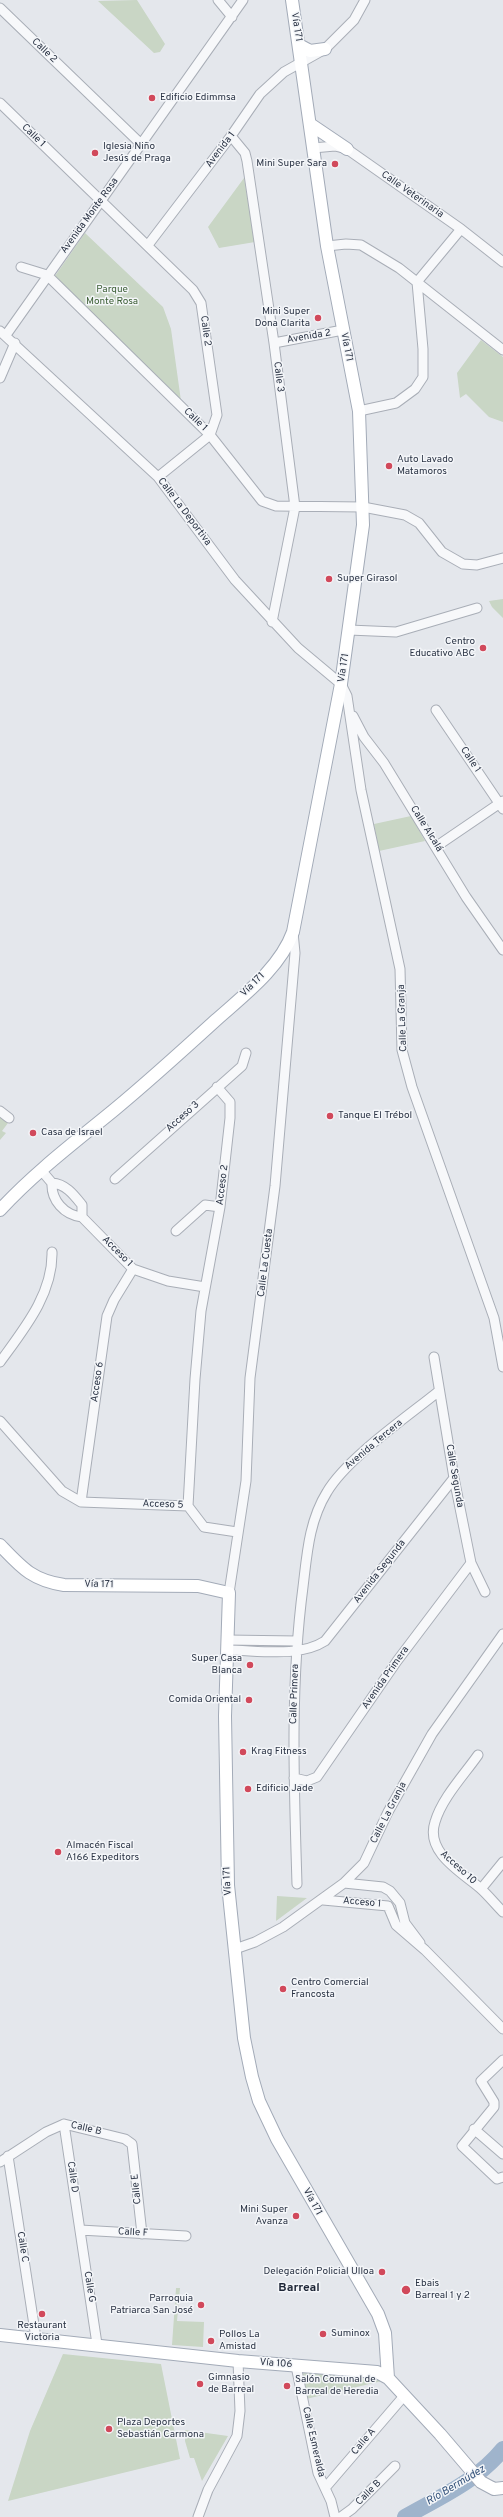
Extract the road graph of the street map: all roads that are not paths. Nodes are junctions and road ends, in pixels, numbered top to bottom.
1 (218, 0) edge
2 (243, 0) edge
3 (292, 0) edge
4 (365, 0) edge
5 (0, 8) edge
6 (232, 17) junction
7 (299, 45) junction
8 (325, 49) junction
9 (301, 64) junction
10 (0, 103) edge
11 (310, 124) junction
12 (231, 136) junction
13 (141, 144) junction
14 (313, 148) junction
15 (347, 149) junction
16 (101, 201) junction
17 (460, 229) junction
18 (148, 246) junction
19 (327, 246) junction
20 (503, 262) edge
21 (21, 267) dead end
22 (47, 275) junction
23 (417, 282) junction
24 (343, 330) junction
25 (3, 333) edge
26 (15, 343) junction
27 (274, 343) junction
28 (503, 350) edge
29 (0, 378) edge
30 (358, 412) junction
31 (210, 435) junction
32 (158, 477) junction
33 (295, 507) junction
34 (363, 507) junction
35 (503, 558) edge
36 (477, 608) dead end
37 (272, 622) junction
38 (350, 630) junction
39 (341, 684) junction
40 (349, 707) junction
41 (436, 710) dead end
42 (375, 750) junction
43 (356, 756) junction
44 (502, 805) edge
45 (437, 846) junction
46 (294, 932) junction
47 (503, 950) edge
48 (246, 1053) dead end
49 (217, 1087) junction
50 (0, 1111) edge
51 (9, 1118) dead end
52 (41, 1170) junction
53 (115, 1179) dead end
54 (52, 1183) junction
55 (220, 1207) junction
56 (0, 1210) edge
57 (82, 1217) junction
58 (176, 1231) dead end
59 (52, 1252) dead end
60 (133, 1269) junction
61 (205, 1287) junction
62 (434, 1357) dead end
63 (0, 1362) edge
64 (503, 1367) edge
65 (439, 1391) junction
66 (0, 1422) edge
67 (454, 1478) junction
68 (81, 1502) junction
69 (188, 1506) junction
70 (319, 1506) joint
71 (237, 1532) junction
72 (0, 1545) edge
73 (471, 1563) junction
74 (485, 1592) dead end
75 (229, 1593) junction
76 (503, 1634) edge
77 (227, 1645) junction
78 (297, 1646) junction
79 (478, 1755) dead end
80 (294, 1778) junction
81 (503, 1862) edge
82 (344, 1883) junction
83 (297, 1884) dead end
84 (481, 1889) junction
85 (323, 1900) junction
86 (503, 1912) edge
87 (235, 1949) junction
88 (425, 1950) junction
89 (503, 2029) edge
90 (503, 2060) edge
91 (64, 2124) junction
92 (474, 2129) junction
93 (132, 2144) joint
94 (503, 2154) edge
95 (8, 2156) junction
96 (0, 2162) edge
97 (503, 2177) edge
98 (80, 2230) junction
99 (142, 2234) junction
100 (186, 2236) dead end
101 (0, 2334) edge
102 (36, 2338) junction
103 (98, 2344) junction
104 (238, 2361) junction
105 (296, 2366) junction
106 (388, 2378) junction
107 (404, 2396) junction
108 (394, 2466) dead end
109 (503, 2481) edge
110 (325, 2488) junction
111 (498, 2488) edge
112 (198, 2517) edge
113 (335, 2517) edge
114 (341, 2517) edge

1 - 6 street
2 - 6 street, Avenida Monte Rosa
3 - 7 main road, Vía 171
4 - 8 street, Avenida 1
5 - 13 street, Calle 2
6 - 13 street, Avenida Monte Rosa
7 - 8 main road
7 - 9 main road, Vía 171
8 - 9 street, Avenida 1
9 - 11 main road, Vía 171
9 - 12 street, Avenida 1
10 - 16 street, Calle 1
11 - 14 main road, Vía 171
11 - 15 main road
12 - 18 street, Avenida 1
12 - 27 street, Calle 3
13 - 16 street, Avenida Monte Rosa
14 - 15 street, Calle Veterinaria
14 - 19 main road, Vía 171
15 - 17 street, Calle Veterinaria
16 - 18 street, Calle 2
16 - 22 street, Avenida Monte Rosa
17 - 20 street, Calle Veterinaria
17 - 23 street
18 - 31 street, Calle 2
19 - 23 street
19 - 24 main road, Vía 171
21 - 22 street
22 - 25 street, Avenida Monte Rosa
22 - 31 street, Calle 1
23 - 28 street
23 - 30 street
24 - 27 street, Avenida 2
24 - 30 main road, Vía 171
25 - 26 street, Calle La Deportiva
26 - 29 street
26 - 32 street, Calle La Deportiva
27 - 33 street, Calle 3
30 - 34 main road, Vía 171
31 - 32 street
31 - 33 street, Calle 1
32 - 37 street, Calle La Deportiva
33 - 34 street, Calle 1
33 - 37 street, Calle 3
34 - 35 street, Calle 1
34 - 38 main road, Vía 171
36 - 38 street
37 - 39 street, Calle La Deportiva
38 - 39 main road, Vía 171
39 - 40 street, Calle La Granja
39 - 46 main road, Vía 171
40 - 42 street, Calle Alcalá
40 - 43 street, Calle La Granja
41 - 44 street, Calle 1
42 - 43 street
42 - 45 street, Calle Alcalá
43 - 64 street, Calle La Granja
44 - 45 street
45 - 47 street, Calle Alcalá
46 - 52 main road, Vía 171
46 - 71 street, Calle La Cuesta
48 - 49 street, Acceso 3
49 - 53 street, Acceso 3
49 - 55 street, Acceso 2
50 - 51 street
52 - 54 street, Acceso 1
52 - 56 main road, Vía 171
54 - 57 street, Acceso 1
54 - 57 street, Acceso 1
55 - 58 street
55 - 61 street, Acceso 2
57 - 60 street, Acceso 1
59 - 63 street
60 - 61 street, Acceso 1
60 - 68 street, Acceso 6
61 - 69 street, Acceso 5
62 - 65 street, Calle Segunda
65 - 67 street, Calle Segunda
65 - 70 street, Avenida Tercera
66 - 68 street, Acceso 5
67 - 73 street, Calle Segunda
67 - 78 street, Avenida Segunda
68 - 69 street, Acceso 5
69 - 71 street
70 - 78 street, Calle Primera
71 - 75 street, Calle La Cuesta
72 - 75 main road, Vía 171
73 - 74 street, Calle Segunda
73 - 80 street, Avenida Primera
75 - 77 main road, Vía 171
76 - 82 street, Calle La Granja
77 - 78 street, Avenida Segunda
77 - 87 main road, Vía 171
78 - 80 street, Calle Primera
79 - 84 street, Acceso 10
80 - 83 street, Calle Primera
81 - 84 street
82 - 85 street, Calle La Granja
82 - 88 street, Acceso 1
84 - 86 street, Acceso 10
85 - 87 street, Calle La Granja
85 - 88 street, Acceso 1
87 - 106 main road, Vía 171
88 - 89 street, Acceso 1
90 - 92 street
91 - 93 street, Calle B
91 - 95 street, Calle B
91 - 98 street, Calle D
92 - 94 street
92 - 97 street
93 - 99 street, Calle E
95 - 96 street, Calle B
95 - 102 street, Calle C
98 - 99 street, Calle F
98 - 103 street, Calle G
99 - 100 street, Calle F
101 - 102 main road, Vía 106
102 - 103 main road, Vía 106
103 - 104 main road, Vía 106
104 - 105 main road, Vía 106
104 - 112 street
105 - 106 main road, Vía 106
105 - 110 street, Calle Esmeralda
106 - 107 main road, Vía 106
107 - 110 street, Calle A
107 - 111 main road, Vía 106
108 - 114 street, Calle B
109 - 111 street
110 - 113 street, Calle Esmeralda

